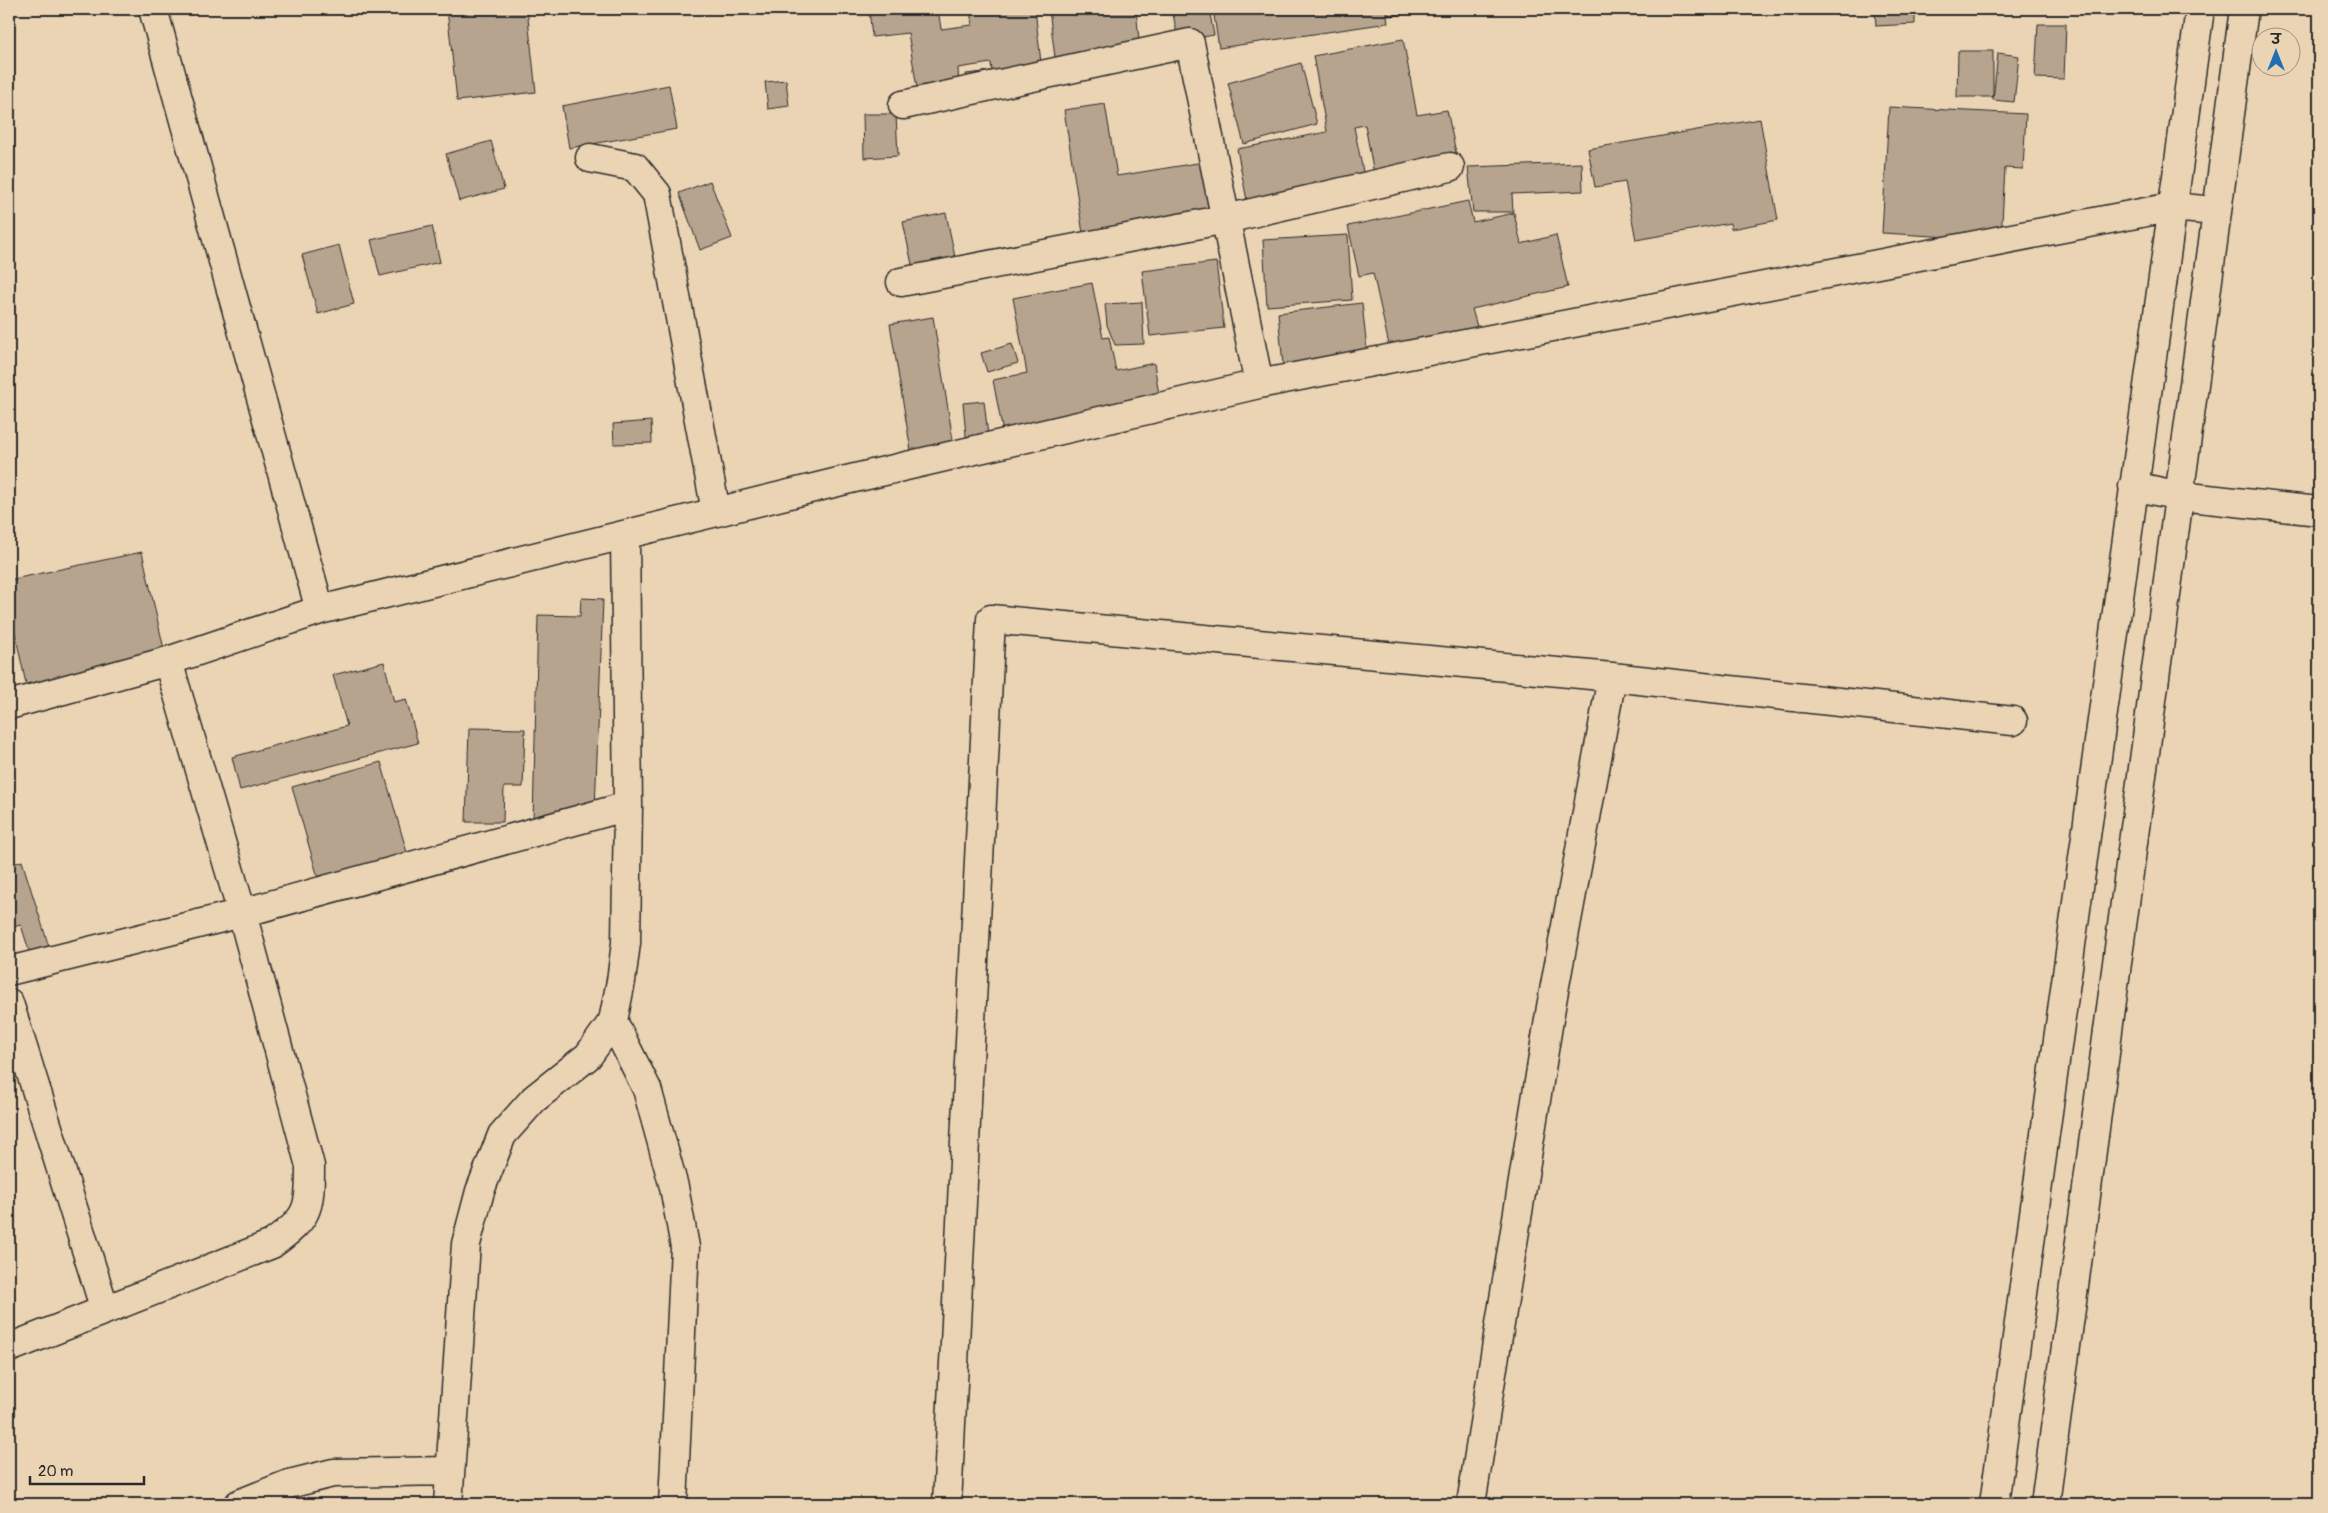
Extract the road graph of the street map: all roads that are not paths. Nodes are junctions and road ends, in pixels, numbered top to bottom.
1 (153, 9) edge
2 (2200, 9) edge
3 (2244, 9) edge
4 (903, 105) dead end
5 (590, 158) dead end
6 (1450, 167) dead end
7 (2172, 207) junction
8 (2215, 211) junction
9 (1226, 219) junction
10 (901, 282) dead end
11 (1259, 384) junction
12 (2133, 486) junction
13 (2180, 496) junction
14 (2319, 511) edge
15 (716, 512) junction
16 (625, 535) junction
17 (320, 610) junction
18 (168, 661) junction
19 (1612, 677) junction
20 (9, 705) edge
21 (2013, 721) dead end
22 (628, 806) junction
23 (242, 913) junction
24 (9, 971) edge
25 (9, 1003) edge
26 (613, 1021) junction
27 (105, 1310) junction
28 (9, 1348) edge
29 (450, 1472) junction
30 (239, 1504) edge
31 (448, 1504) edge
32 (673, 1504) edge
33 (947, 1504) edge
34 (1470, 1504) edge
35 (1994, 1504) edge
36 (2045, 1504) edge

1 - 17 street
2 - 7 street
3 - 8 street
4 - 9 street
5 - 15 street
6 - 9 street
7 - 8 street
7 - 11 street
7 - 12 street
8 - 13 street
9 - 10 street
9 - 11 street
11 - 15 street
12 - 13 street
12 - 35 street
13 - 14 street
13 - 36 street
15 - 16 street
16 - 17 street
16 - 22 street
17 - 18 street
18 - 20 street
18 - 23 street
19 - 21 street
19 - 33 street
19 - 34 street
22 - 23 street
22 - 26 street
23 - 24 street
23 - 27 street
25 - 27 street
26 - 29 street
26 - 32 street
27 - 28 street
29 - 30 street
29 - 31 street

